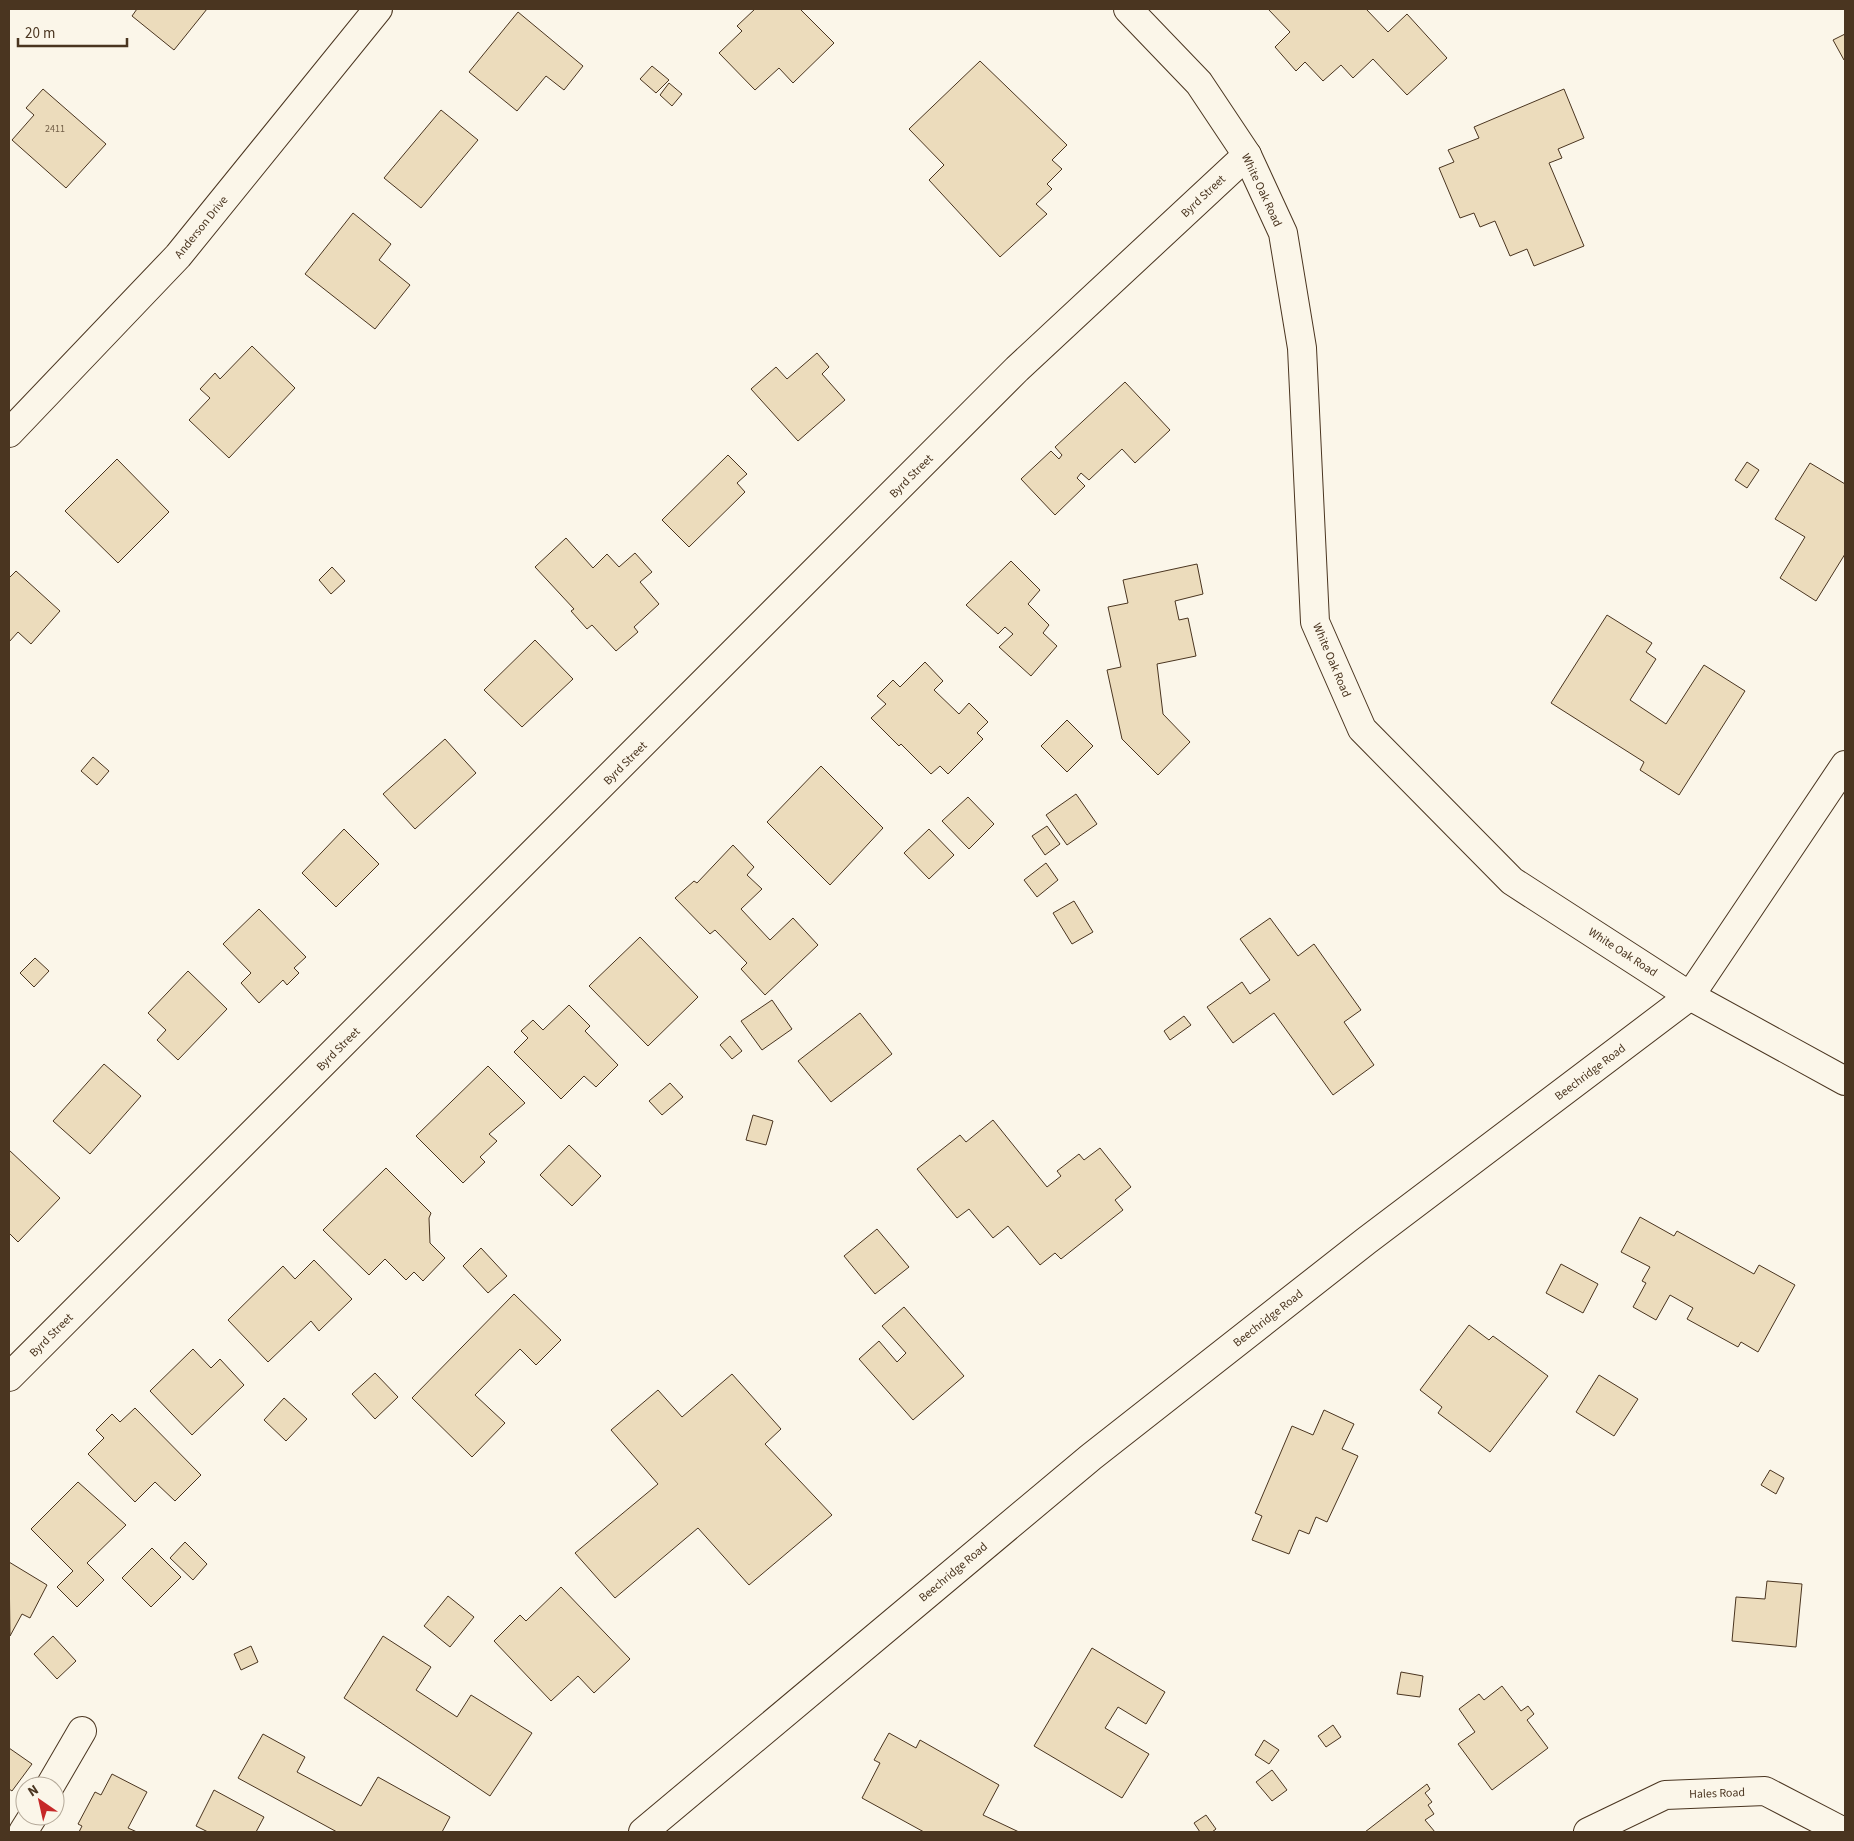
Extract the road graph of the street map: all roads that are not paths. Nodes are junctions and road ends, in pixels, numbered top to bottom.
1 (378, 9) edge
2 (1134, 10) edge
3 (1247, 156) junction
4 (9, 433) edge
5 (1845, 765) edge
6 (1690, 996) junction
7 (1845, 1081) edge
8 (9, 1377) edge
9 (82, 1731) dead end
10 (56, 1776) edge
11 (643, 1832) edge
12 (1588, 1832) edge
13 (1844, 1832) edge

1 - 4 street, Anderson Drive
2 - 3 street, White Oak Road
3 - 6 street, White Oak Road
3 - 8 street, Byrd Street
5 - 6 street, Beechridge Road
6 - 7 street, White Oak Road
6 - 11 street, Beechridge Road
9 - 10 street
12 - 13 street, Hales Road

